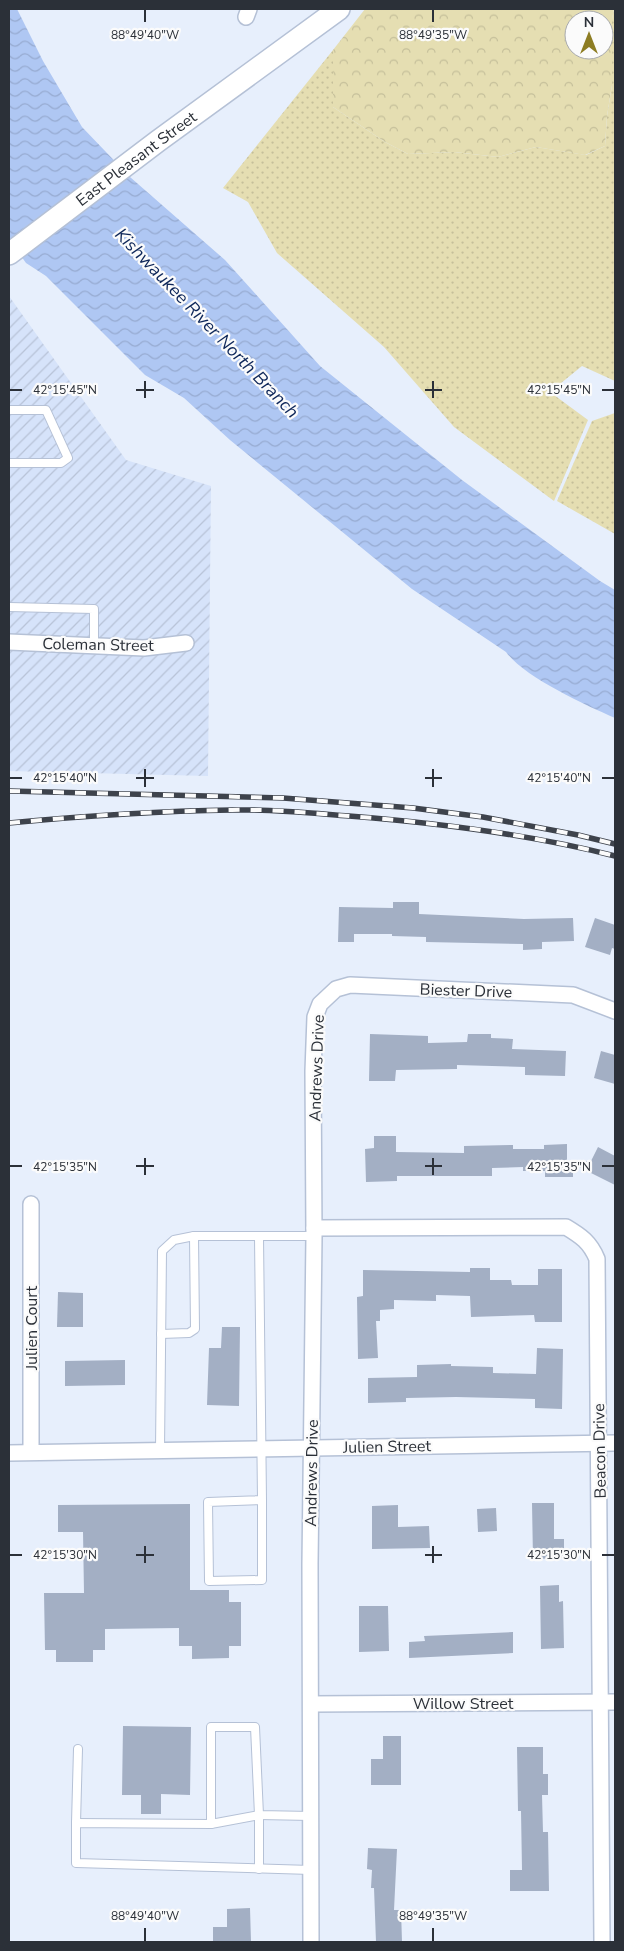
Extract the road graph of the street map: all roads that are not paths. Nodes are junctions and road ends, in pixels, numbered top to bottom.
1 (339, 9) edge
2 (9, 254) edge
3 (9, 410) edge
4 (9, 463) edge
5 (9, 607) edge
6 (9, 642) edge
7 (186, 643) dead end
8 (94, 646) junction
9 (320, 1004) joint
10 (615, 1011) edge
11 (32, 1204) dead end
12 (314, 1232) junction
13 (194, 1236) junction
14 (259, 1236) junction
15 (161, 1334) junction
16 (600, 1443) junction
17 (615, 1443) edge
18 (312, 1446) junction
19 (261, 1448) junction
20 (160, 1450) junction
21 (31, 1452) junction
22 (9, 1453) edge
23 (262, 1500) junction
24 (608, 1702) edge
25 (311, 1704) junction
26 (78, 1748) dead end
27 (258, 1815) junction
28 (311, 1816) junction
29 (76, 1823) junction
30 (211, 1824) junction
31 (259, 1869) junction
32 (311, 1870) junction
33 (311, 1942) edge
34 (602, 1942) edge

1 - 2 main road, East Pleasant Street
3 - 4 lane
5 - 8 lane
6 - 8 street, Coleman Street
7 - 8 street, Coleman Street
9 - 10 street, Biester Drive
9 - 12 street, Andrews Drive
11 - 21 street, Julien Court
12 - 14 lane
12 - 16 street, Beacon Drive
12 - 18 street, Andrews Drive
13 - 14 lane
13 - 15 lane
13 - 15 lane
14 - 19 lane
15 - 20 lane
16 - 17 street, Julien Street
16 - 18 street, Julien Street
16 - 24 street, Beacon Drive
18 - 19 street, Julien Street
18 - 25 street, Andrews Drive
19 - 20 street, Julien Street
19 - 23 lane
20 - 21 street, Julien Street
21 - 22 street, Julien Street
23 - 23 lane
24 - 25 street, Willow Street
24 - 34 street, Beacon Drive
25 - 28 street, Andrews Drive
26 - 29 lane
27 - 28 lane
27 - 30 lane
27 - 30 lane
27 - 31 lane
28 - 32 street, Andrews Drive
29 - 30 lane
29 - 31 lane
31 - 32 lane
32 - 33 street, Andrews Drive

